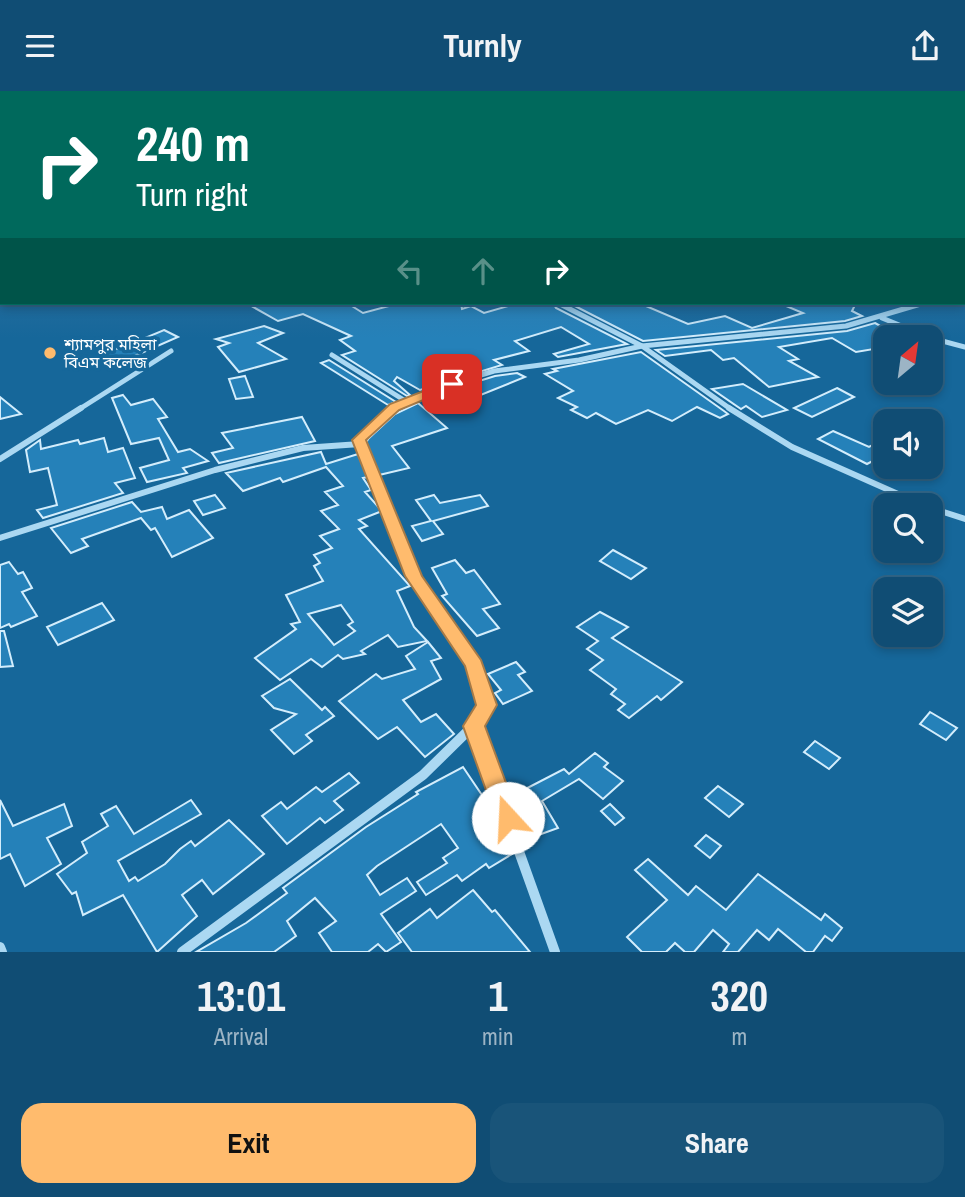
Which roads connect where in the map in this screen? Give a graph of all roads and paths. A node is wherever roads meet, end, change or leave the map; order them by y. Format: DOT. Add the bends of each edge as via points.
graph roads {
  1 [pos="562,305"];
  2 [pos="918,305"];
  3 [pos="882,318"];
  4 [pos="899,325"];
  5 [pos="943,341"];
  6 [pos="642,346"];
  7 [pos="965,347"];
  8 [pos="171,351"];
  9 [pos="332,355"];
  10 [pos="407,402"];
  11 [pos="360,444"];
  12 [pos="0,459"];
  13 [pos="894,493"];
  14 [pos="943,512"];
  15 [pos="965,519"];
  16 [pos="0,538"];
  17 [pos="474,726"];
  18 [pos="182,952"];
  19 [pos="555,952"];
  1 -- 6 [label="street"];
  2 -- 3 [label="street"];
  3 -- 4 [label="street"];
  3 -- 6 [label="street"];
  5 -- 7 [label="street"];
  6 -- 10 [label="street" via="494,371"];
  6 -- 13 [label="street" via="792,447"];
  8 -- 12 [label="street"];
  9 -- 10 [label="street"];
  10 -- 11 [label="street" via="368,428"];
  11 -- 16 [label="street" via="303,448 215,470"];
  11 -- 17 [label="street" via="414,576 474,665 487,705"];
  14 -- 15 [label="street"];
  17 -- 18 [label="street" via="423,775"];
  17 -- 19 [label="street"];
}
